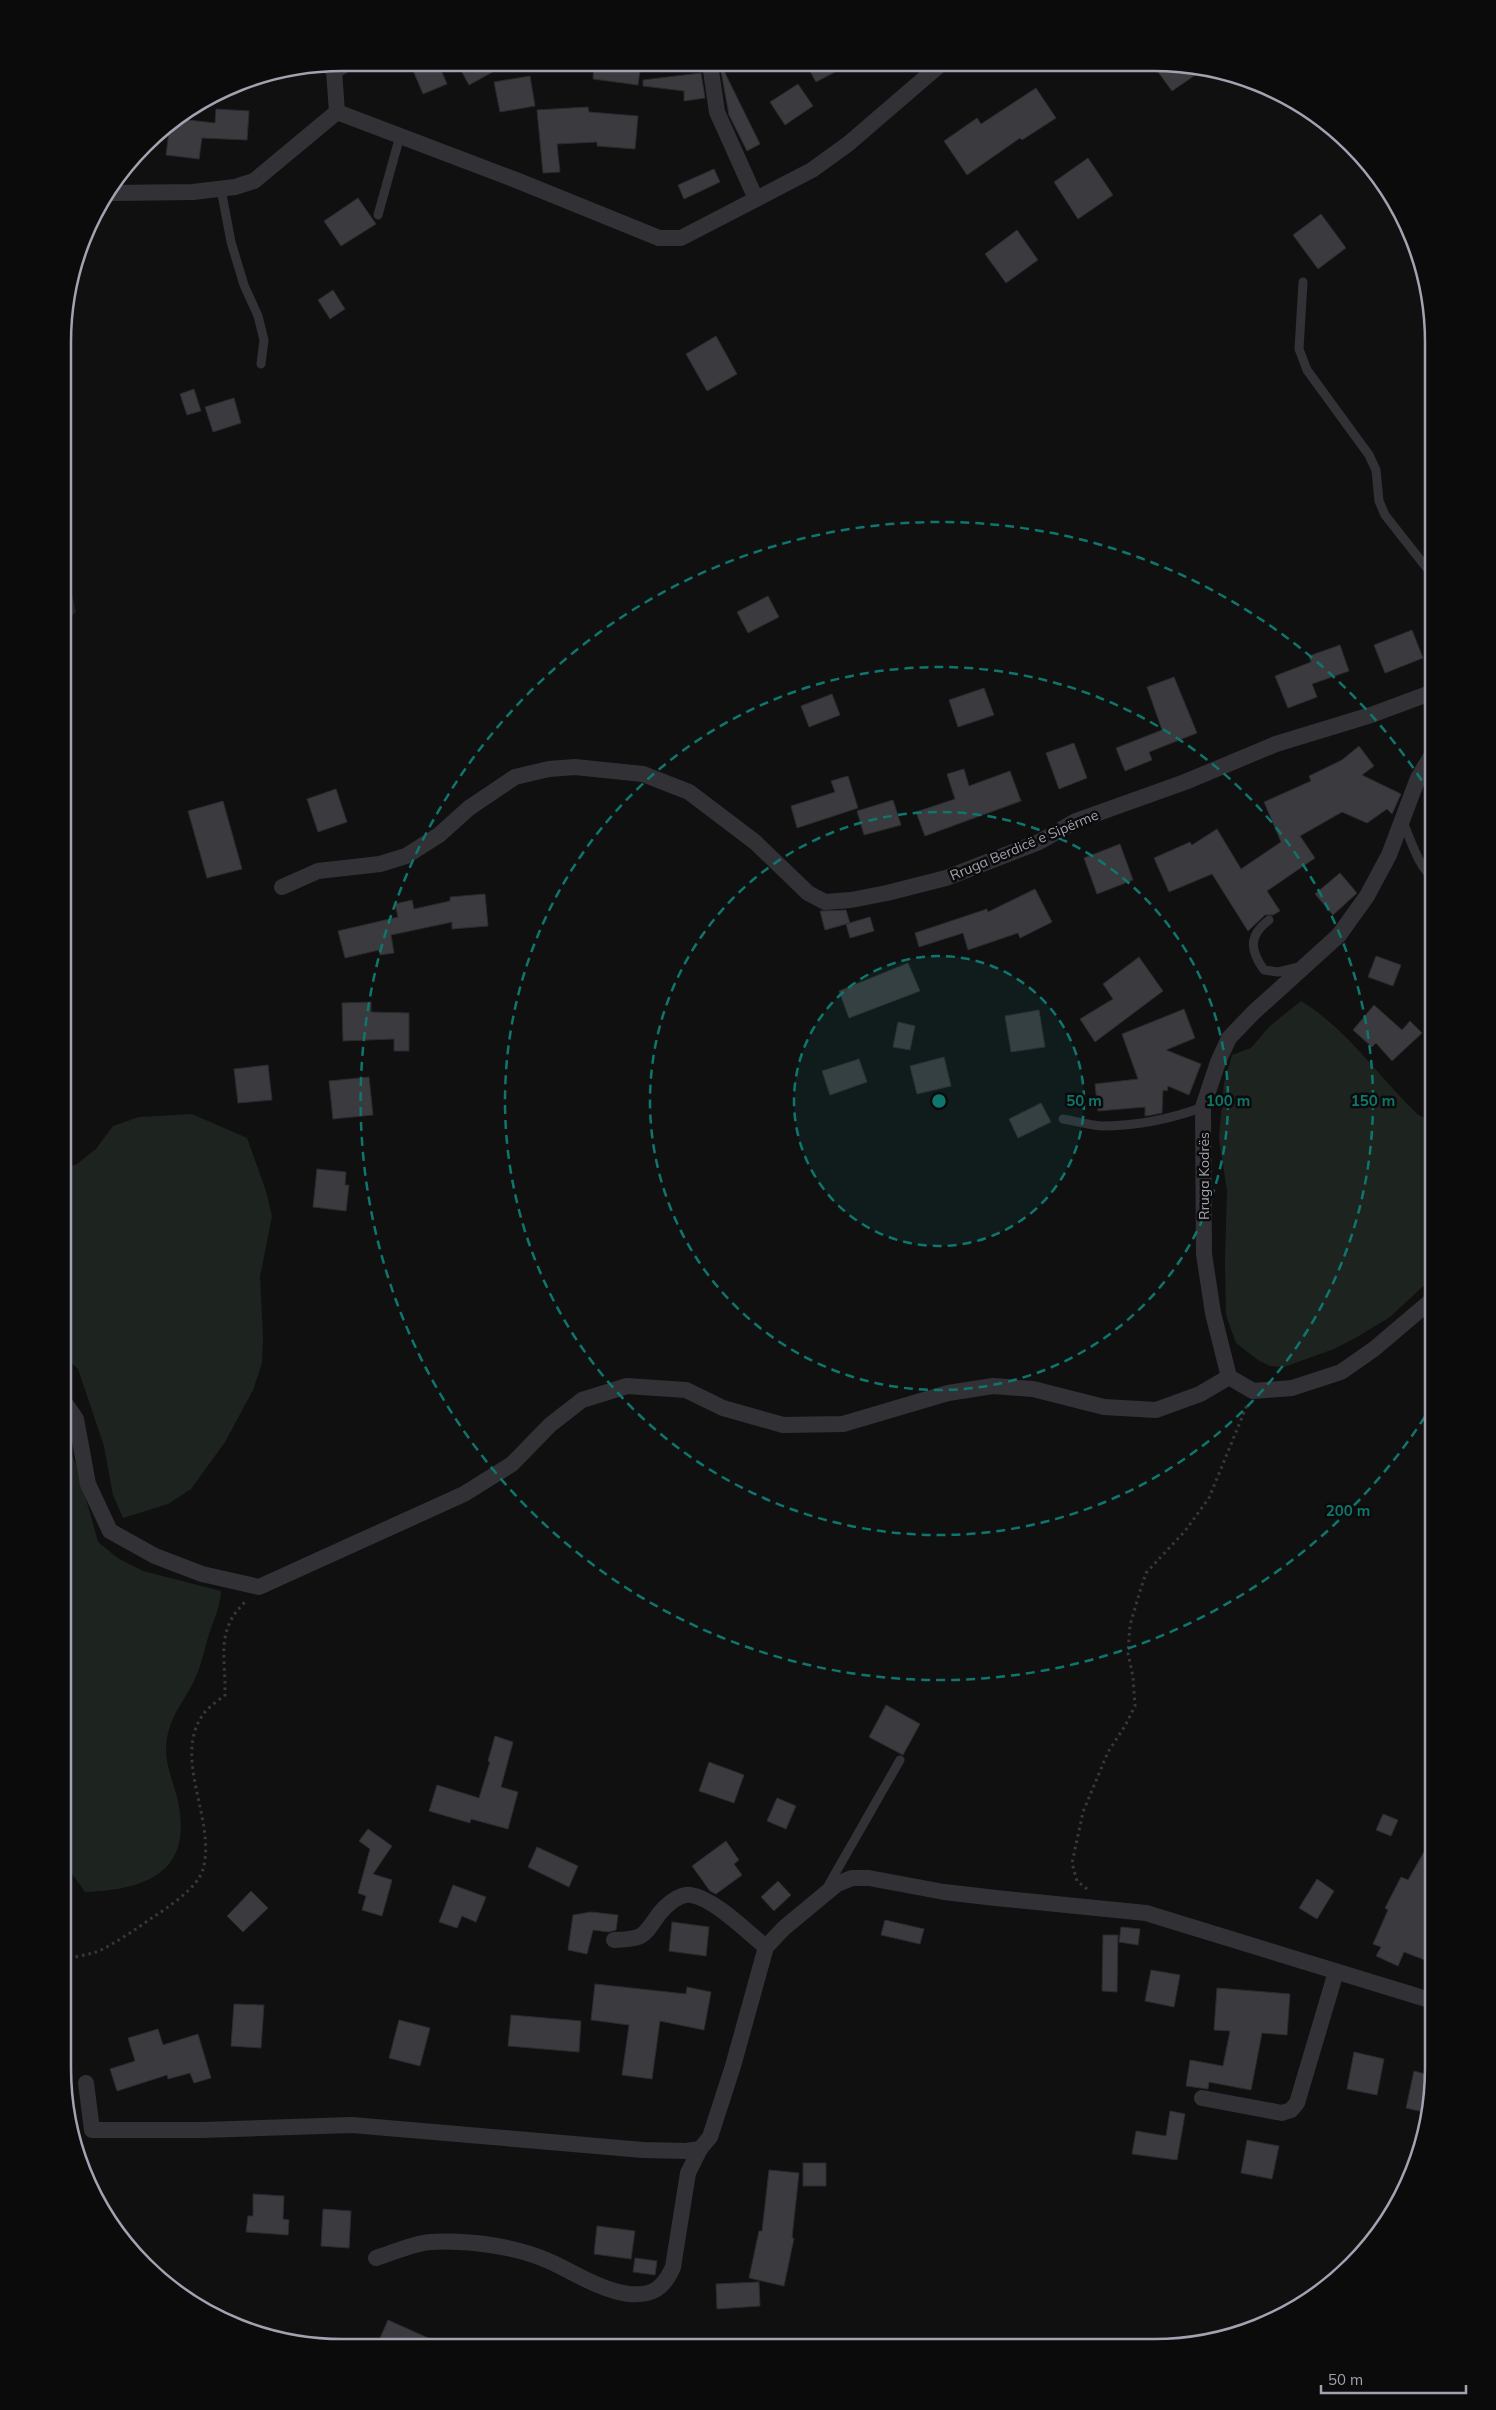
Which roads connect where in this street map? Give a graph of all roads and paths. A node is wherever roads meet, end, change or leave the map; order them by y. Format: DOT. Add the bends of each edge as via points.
graph roads {
  1 [pos="711,71"];
  2 [pos="933,71"];
  3 [pos="331,72"];
  4 [pos="337,112"];
  5 [pos="400,136"];
  6 [pos="221,189"];
  7 [pos="117,192"];
  8 [pos="756,199"];
  9 [pos="378,215"];
  10 [pos="1303,282"];
  11 [pos="261,364"];
  12 [pos="1425,566"];
  13 [pos="1425,695"];
  14 [pos="1425,766"];
  15 [pos="1402,819"];
  16 [pos="1425,868"];
  17 [pos="282,887"];
  18 [pos="1269,920"];
  19 [pos="1306,965"];
  20 [pos="1203,1107"];
  21 [pos="1063,1119"];
  22 [pos="1425,1306"];
  23 [pos="1229,1377"];
  24 [pos="1253,1391"];
  25 [pos="71,1412"];
  26 [pos="259,1587"];
  27 [pos="900,1760"];
  28 [pos="1088,1890"];
  29 [pos="823,1896"];
  30 [pos="614,1940"];
  31 [pos="766,1947"];
  32 [pos="71,1958"];
  33 [pos="1336,1972"];
  34 [pos="1425,1996"];
  35 [pos="86,2083"];
  36 [pos="1202,2098"];
  37 [pos="700,2149"];
  38 [pos="376,2258"];
  1 -- 8 [label="street" via="717,112"];
  2 -- 8 [label="street" via="848,144 812,170"];
  3 -- 4 [label="street"];
  4 -- 5 [label="street"];
  4 -- 6 [label="street" via="254,181"];
  5 -- 8 [label="street" via="659,238 682,238"];
  5 -- 9 [label="lane"];
  6 -- 7 [label="street"];
  6 -- 11 [label="lane" via="231,242 264,340"];
  10 -- 12 [label="lane" via="1299,350 1307,370 1369,456 1376,470 1379,501 1385,515"];
  13 -- 17 [label="street, Rruga Berdicë e Sipërme" via="1371,716 1276,744 1185,782 1076,821 1039,842 946,878 851,900 825,902 808,893 755,842 690,792 643,774 575,767 549,769 515,778 406,856 380,864 318,872"];
  14 -- 15 [label="street, Rruga Kodrës"];
  15 -- 16 [label="lane"];
  15 -- 19 [label="street, Rruga Kodrës" via="1389,855 1366,896 1339,935"];
  18 -- 19 [label="lane" via="1257,929 1253,942 1256,958 1264,970 1278,972"];
  19 -- 20 [label="street, Rruga Kodrës" via="1229,1038"];
  20 -- 21 [label="lane" via="1177,1117 1141,1123 1100,1126"];
  20 -- 23 [label="street, Rruga Kodrës" via="1204,1254 1213,1313"];
  22 -- 24 [label="street" via="1374,1350 1341,1372 1292,1388"];
  23 -- 24 [label="street"];
  23 -- 26 [label="street" via="1200,1394 1156,1410 1104,1407 1033,1389 993,1386 948,1393 844,1424 783,1425 723,1408 686,1390 627,1386 582,1400 550,1425 512,1464 464,1494"];
  24 -- 28 [label="path" via="1209,1498 1185,1531 1146,1574 1141,1588 1130,1624 1128,1654 1135,1706 1108,1752 1083,1812 1072,1863 1076,1881"];
  25 -- 26 [label="street" via="76,1419 88,1484 110,1531 155,1556 202,1574"];
  26 -- 32 [label="path" via="233,1614 223,1640 225,1695 205,1713 193,1739 195,1791 206,1843 203,1870 187,1892 144,1923 97,1951"];
  27 -- 29 [label="lane"];
  29 -- 31 [label="street"];
  29 -- 33 [label="street" via="837,1884 852,1878 869,1878 944,1892 1137,1912 1176,1921"];
  30 -- 31 [label="street" via="646,1935 661,1911 678,1897 690,1895 709,1902"];
  31 -- 37 [label="street" via="728,2084 710,2137"];
  33 -- 34 [label="street"];
  33 -- 36 [label="street" via="1297,2103 1291,2110 1282,2113"];
  35 -- 37 [label="street" via="92,2130 352,2125 643,2150"];
  37 -- 38 [label="street" via="688,2173 673,2267 667,2281 657,2290 644,2294 611,2290 536,2256 466,2243 429,2242"];
}
